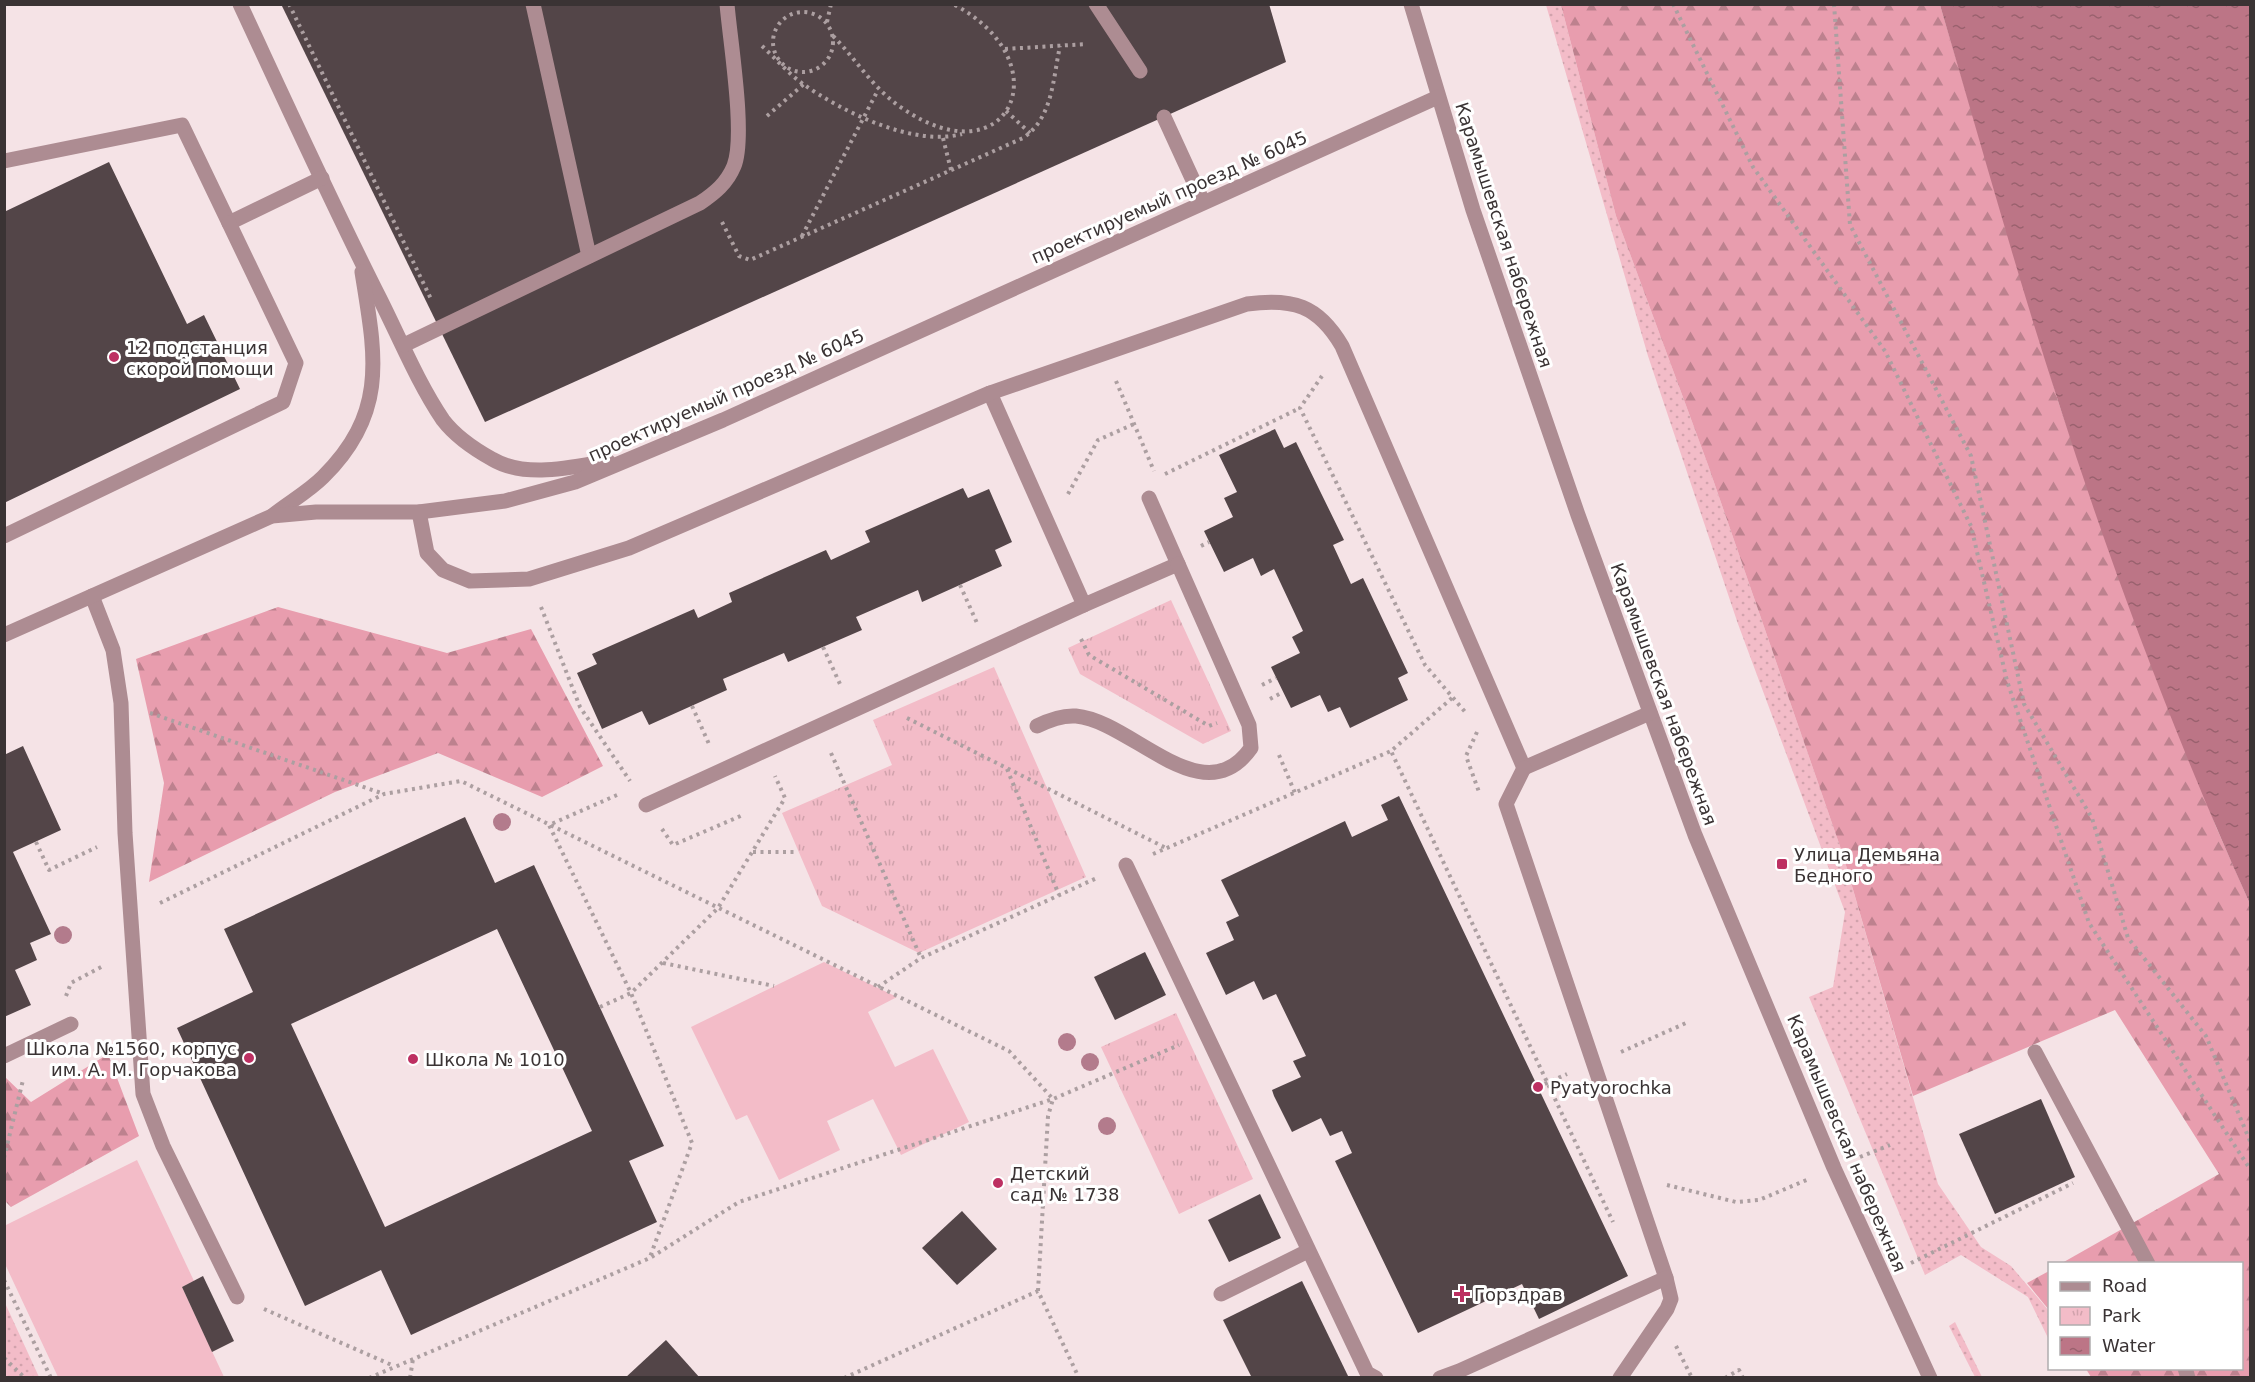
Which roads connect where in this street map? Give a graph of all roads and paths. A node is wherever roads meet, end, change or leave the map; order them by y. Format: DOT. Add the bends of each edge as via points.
graph roads {
  1 [pos="240,4"];
  2 [pos="289,4"];
  3 [pos="533,4"];
  4 [pos="831,4"];
  5 [pos="953,4"];
  6 [pos="1096,4"];
  7 [pos="1411,4"];
  8 [pos="1673,4"];
  9 [pos="1834,4"];
  10 [pos="728,9"];
  11 [pos="827,22"];
  12 [pos="833,36"];
  13 [pos="1121,42"];
  14 [pos="1060,46"];
  15 [pos="1005,49"];
  16 [pos="783,65"];
  17 [pos="1140,71"];
  18 [pos="804,84"];
  19 [pos="879,90"];
  20 [pos="1438,97"];
  21 [pos="1006,111"];
  22 [pos="864,117"];
  23 [pos="1164,117"];
  24 [pos="968,133"];
  25 [pos="1030,133"];
  26 [pos="943,138"];
  27 [pos="739,140"];
  28 [pos="4,162"];
  29 [pos="951,170"];
  30 [pos="322,178"];
  31 [pos="710,196"];
  32 [pos="1203,202"];
  33 [pos="229,223"];
  34 [pos="801,237"];
  35 [pos="589,256"];
  36 [pos="360,259"];
  37 [pos="444,326"];
  38 [pos="404,345"];
  39 [pos="1342,346"];
  40 [pos="990,393"];
  41 [pos="1300,408"];
  42 [pos="1134,424"];
  43 [pos="629,458"];
  44 [pos="1157,478"];
  45 [pos="1149,498"];
  46 [pos="419,512"];
  47 [pos="272,516"];
  48 [pos="1049,527"];
  49 [pos="4,536"];
  50 [pos="1178,564"];
  51 [pos="530,579"];
  52 [pos="960,585"];
  53 [pos="92,596"];
  54 [pos="1084,605"];
  55 [pos="1068,613"];
  56 [pos="4,635"];
  57 [pos="823,647"];
  58 [pos="988,649"];
  59 [pos="1283,692"];
  60 [pos="1452,698"];
  61 [pos="874,701"];
  62 [pos="121,703"];
  63 [pos="692,706"];
  64 [pos="1461,707"];
  65 [pos="852,711"];
  66 [pos="1243,711"];
  67 [pos="1650,713"];
  68 [pos="819,726"];
  69 [pos="1037,726"];
  70 [pos="763,751"];
  71 [pos="1391,751"];
  72 [pos="1006,767"];
  73 [pos="1524,768"];
  74 [pos="721,771"];
  75 [pos="634,787"];
  76 [pos="384,794"];
  77 [pos="646,805"];
  78 [pos="743,815"];
  79 [pos="549,825"];
  80 [pos="125,833"];
  81 [pos="36,842"];
  82 [pos="673,845"];
  83 [pos="1166,848"];
  84 [pos="752,852"];
  85 [pos="798,852"];
  86 [pos="1126,865"];
  87 [pos="1059,895"];
  88 [pos="718,908"];
  89 [pos="131,917"];
  90 [pos="133,952"];
  91 [pos="921,958"];
  92 [pos="662,962"];
  93 [pos="774,986"];
  94 [pos="878,988"];
  95 [pos="631,993"];
  96 [pos="600,1007"];
  97 [pos="1686,1023"];
  98 [pos="71,1024"];
  99 [pos="52,1033"];
  100 [pos="1206,1033"];
  101 [pos="31,1043"];
  102 [pos="2035,1052"];
  103 [pos="4,1056"];
  104 [pos="1594,1064"];
  105 [pos="1569,1074"];
  106 [pos="1548,1082"];
  107 [pos="1538,1087"];
  108 [pos="1053,1099"];
  109 [pos="2250,1141"];
  110 [pos="4,1158"];
  111 [pos="2250,1169"];
  112 [pos="1632,1177"];
  113 [pos="2078,1180"];
  114 [pos="1736,1202"];
  115 [pos="1615,1225"];
  116 [pos="1308,1251"];
  117 [pos="650,1258"];
  118 [pos="2147,1262"];
  119 [pos="1883,1276"];
  120 [pos="1666,1278"];
  121 [pos="4,1280"];
  122 [pos="1038,1291"];
  123 [pos="1221,1294"];
  124 [pos="237,1297"];
  125 [pos="1680,1353"];
  126 [pos="4,1359"];
  127 [pos="413,1359"];
  128 [pos="395,1366"];
  129 [pos="26,1377"];
  130 [pos="51,1377"];
  131 [pos="369,1377"];
  132 [pos="410,1377"];
  133 [pos="844,1377"];
  134 [pos="1079,1377"];
  135 [pos="1377,1377"];
  136 [pos="1440,1377"];
  137 [pos="1620,1377"];
  138 [pos="1692,1377"];
  139 [pos="1725,1377"];
  140 [pos="1743,1377"];
  141 [pos="1930,1377"];
  1 -- 30 [label="street"];
  2 -- 37 [label="path"];
  3 -- 35 [label="street"];
  4 -- 11 [label="path"];
  5 -- 15 [label="path" via="985,27"];
  6 -- 13 [label="street"];
  7 -- 20 [label="street, Карамышевская набережная"];
  8 -- 111 [label="path" via="1753,167 1890,361 1971,526 2007,681 2089,923"];
  9 -- 109 [label="path" via="1850,225 1971,456 2024,704 2092,818 2128,939 2206,1036"];
  10 -- 16 [label="path"];
  10 -- 27 [label="street"];
  11 -- 12 [label="path"];
  11 -- 16 [label="path" via="816,14 801,11 787,15 777,25 772,39 774,53"];
  12 -- 16 [label="path" via="832,51 824,64 812,72 796,72"];
  12 -- 19 [label="path"];
  13 -- 14 [label="path"];
  13 -- 17 [label="street"];
  14 -- 15 [label="path"];
  14 -- 25 [label="path" via="1045,115"];
  15 -- 21 [label="path" via="1014,74 1014,91"];
  16 -- 18 [label="path"];
  18 -- 22 [label="path"];
  18 -- 27 [label="path"];
  19 -- 22 [label="path"];
  19 -- 24 [label="path" via="936,127"];
  20 -- 32 [label="street, проектируемый проезд № 6045"];
  20 -- 67 [label="street, Карамышевская набережная" via="1566,481"];
  21 -- 24 [label="path" via="984,129"];
  21 -- 25 [label="path"];
  22 -- 26 [label="path" via="909,134"];
  22 -- 34 [label="path"];
  23 -- 32 [label="street"];
  24 -- 26 [label="path"];
  25 -- 29 [label="path"];
  26 -- 29 [label="path"];
  27 -- 31 [label="street" via="735,164"];
  28 -- 33 [label="street" via="182,125"];
  29 -- 34 [label="path"];
  30 -- 33 [label="street"];
  30 -- 36 [label="street"];
  31 -- 34 [label="path" via="742,259 750,260"];
  31 -- 35 [label="street"];
  32 -- 43 [label="street, проектируемый проезд № 6045" via="734,416"];
  33 -- 49 [label="street" via="296,363 283,402"];
  35 -- 37 [label="street"];
  36 -- 38 [label="street"];
  36 -- 47 [label="street" via="374,350 374,382 369,402 344,453 322,478"];
  37 -- 38 [label="street"];
  38 -- 43 [label="street" via="443,420 456,435 495,461 521,468 556,469"];
  39 -- 40 [label="street" via="1321,316 1306,308 1290,303 1247,304"];
  39 -- 41 [label="path"];
  39 -- 73 [label="street"];
  40 -- 48 [label="street"];
  40 -- 51 [label="street" via="629,548"];
  41 -- 44 [label="path"];
  41 -- 60 [label="path" via="1425,665"];
  42 -- 48 [label="path" via="1098,440"];
  43 -- 46 [label="street, проектируемый проезд № 6045" via="575,483 506,501"];
  45 -- 50 [label="street"];
  46 -- 47 [label="street, проектируемый проезд № 6045"];
  46 -- 51 [label="street" via="427,553 443,570 470,581"];
  47 -- 53 [label="street, проектируемый проезд № 6045"];
  48 -- 54 [label="street"];
  50 -- 54 [label="street"];
  50 -- 66 [label="street"];
  51 -- 75 [label="path" via="580,707"];
  52 -- 58 [label="path"];
  53 -- 56 [label="street, проектируемый проезд № 6045"];
  53 -- 62 [label="street" via="113,650"];
  54 -- 55 [label="street"];
  55 -- 58 [label="street"];
  55 -- 66 [label="path" via="1089,656 1209,726"];
  57 -- 65 [label="path"];
  58 -- 61 [label="street"];
  59 -- 66 [label="path"];
  60 -- 64 [label="path"];
  60 -- 71 [label="path"];
  61 -- 65 [label="street"];
  61 -- 72 [label="path"];
  62 -- 76 [label="path"];
  62 -- 80 [label="street"];
  63 -- 74 [label="path"];
  65 -- 68 [label="street"];
  66 -- 69 [label="street" via="1251,748 1242,761 1222,771 1203,773 1077,716 1055,718"];
  67 -- 73 [label="street"];
  67 -- 119 [label="street, Карамышевская набережная" via="1699,844"];
  68 -- 70 [label="street"];
  68 -- 91 [label="path"];
  70 -- 74 [label="street"];
  70 -- 84 [label="path" via="785,798"];
  71 -- 83 [label="path"];
  71 -- 106 [label="path"];
  72 -- 83 [label="path"];
  72 -- 87 [label="path"];
  73 -- 104 [label="street" via="1506,804"];
  74 -- 77 [label="street"];
  75 -- 77 [label="path"];
  75 -- 79 [label="path"];
  76 -- 79 [label="path" via="461,781"];
  76 -- 89 [label="path"];
  78 -- 82 [label="path"];
  79 -- 88 [label="path"];
  79 -- 95 [label="path"];
  80 -- 81 [label="path" via="50,870"];
  80 -- 89 [label="street"];
  83 -- 86 [label="path"];
  84 -- 85 [label="path"];
  84 -- 88 [label="path"];
  86 -- 87 [label="path"];
  86 -- 100 [label="street"];
  87 -- 91 [label="path"];
  88 -- 92 [label="path"];
  88 -- 94 [label="path"];
  89 -- 90 [label="street"];
  90 -- 99 [label="path" via="71,982"];
  90 -- 124 [label="street" via="143,1094"];
  91 -- 94 [label="path"];
  92 -- 93 [label="path"];
  92 -- 95 [label="path"];
  94 -- 108 [label="path" via="1009,1051"];
  95 -- 96 [label="path"];
  95 -- 117 [label="path" via="692,1143"];
  97 -- 104 [label="path"];
  98 -- 99 [label="street"];
  99 -- 101 [label="street"];
  100 -- 108 [label="path"];
  100 -- 116 [label="street"];
  101 -- 103 [label="street"];
  101 -- 110 [label="path"];
  102 -- 118 [label="street"];
  104 -- 112 [label="street"];
  105 -- 106 [label="path"];
  106 -- 107 [label="path"];
  106 -- 115 [label="path"];
  108 -- 117 [label="path" via="739,1202"];
  108 -- 122 [label="path" via="1048,1116"];
  112 -- 114 [label="path"];
  112 -- 120 [label="street"];
  113 -- 119 [label="path"];
  116 -- 123 [label="street"];
  116 -- 135 [label="street" via="1367,1372"];
  117 -- 127 [label="path"];
  119 -- 141 [label="street, Карамышевская набережная"];
  120 -- 136 [label="street"];
  120 -- 137 [label="street" via="1671,1299 1667,1309"];
  121 -- 130 [label="path"];
  122 -- 133 [label="path"];
  122 -- 134 [label="path"];
  124 -- 128 [label="path"];
  125 -- 138 [label="path"];
  126 -- 129 [label="path"];
  127 -- 128 [label="path"];
  127 -- 132 [label="path"];
  128 -- 131 [label="path"];
  139 -- 140 [label="path" via="1739,1370"];
}
